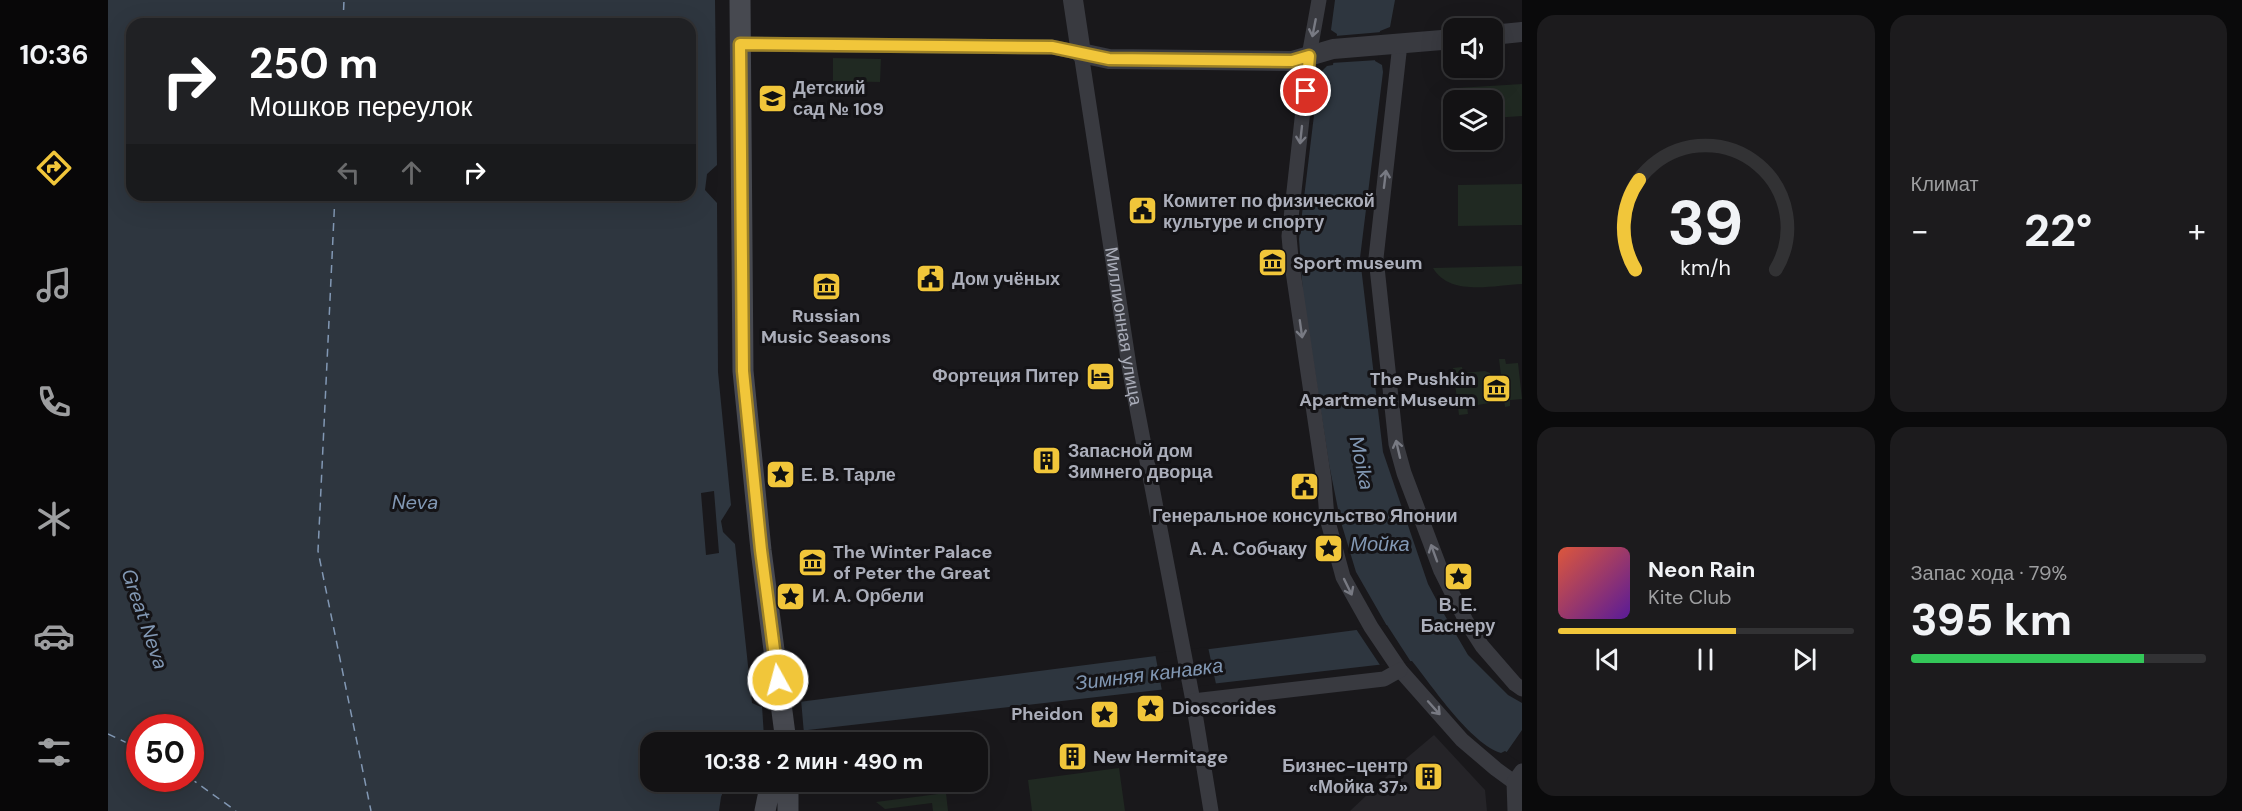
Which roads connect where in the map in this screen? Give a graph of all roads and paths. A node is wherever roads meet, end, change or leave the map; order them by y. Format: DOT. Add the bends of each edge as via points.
graph roads {
  1 [pos="740,0"];
  2 [pos="1073,0"];
  3 [pos="1319,0"];
  4 [pos="1522,32"];
  5 [pos="1503,34"];
  6 [pos="1443,40"];
  7 [pos="740,44"];
  8 [pos="1400,44"];
  9 [pos="1081,53"];
  10 [pos="1309,56"];
  11 [pos="1398,667"];
  12 [pos="1522,689"];
  13 [pos="1191,694"];
  14 [pos="783,732"];
  15 [pos="1519,780"];
  16 [pos="769,792"];
  17 [pos="788,792"];
  18 [pos="765,811"];
  19 [pos="788,811"];
  20 [pos="1211,811"];
  21 [pos="1515,811"];
  1 -- 7 [label="main road"];
  2 -- 9 [label="street, Миллионная улица"];
  3 -- 10 [label="street, one-way"];
  4 -- 5 [label="street"];
  6 -- 8 [label="street"];
  7 -- 9 [label="street" via="1052,47"];
  7 -- 14 [label="main road" via="743,371"];
  8 -- 10 [label="street" via="1333,49"];
  12 -- 8 [label="street, one-way" via="1482,646 1466,621 1441,571 1396,444 1376,258"];
  9 -- 10 [label="street" via="1109,59 1292,61"];
  9 -- 13 [label="street, Миллионная улица" via="1130,372"];
  10 -- 11 [label="street, one-way" via="1289,236 1327,518 1343,577"];
  11 -- 13 [label="street" via="1384,679"];
  11 -- 15 [label="street, one-way" via="1462,740"];
  13 -- 20 [label="street"];
  15 -- 21 [label="street"];
  16 -- 18 [label="main road"];
  17 -- 19 [label="main road"];
}
